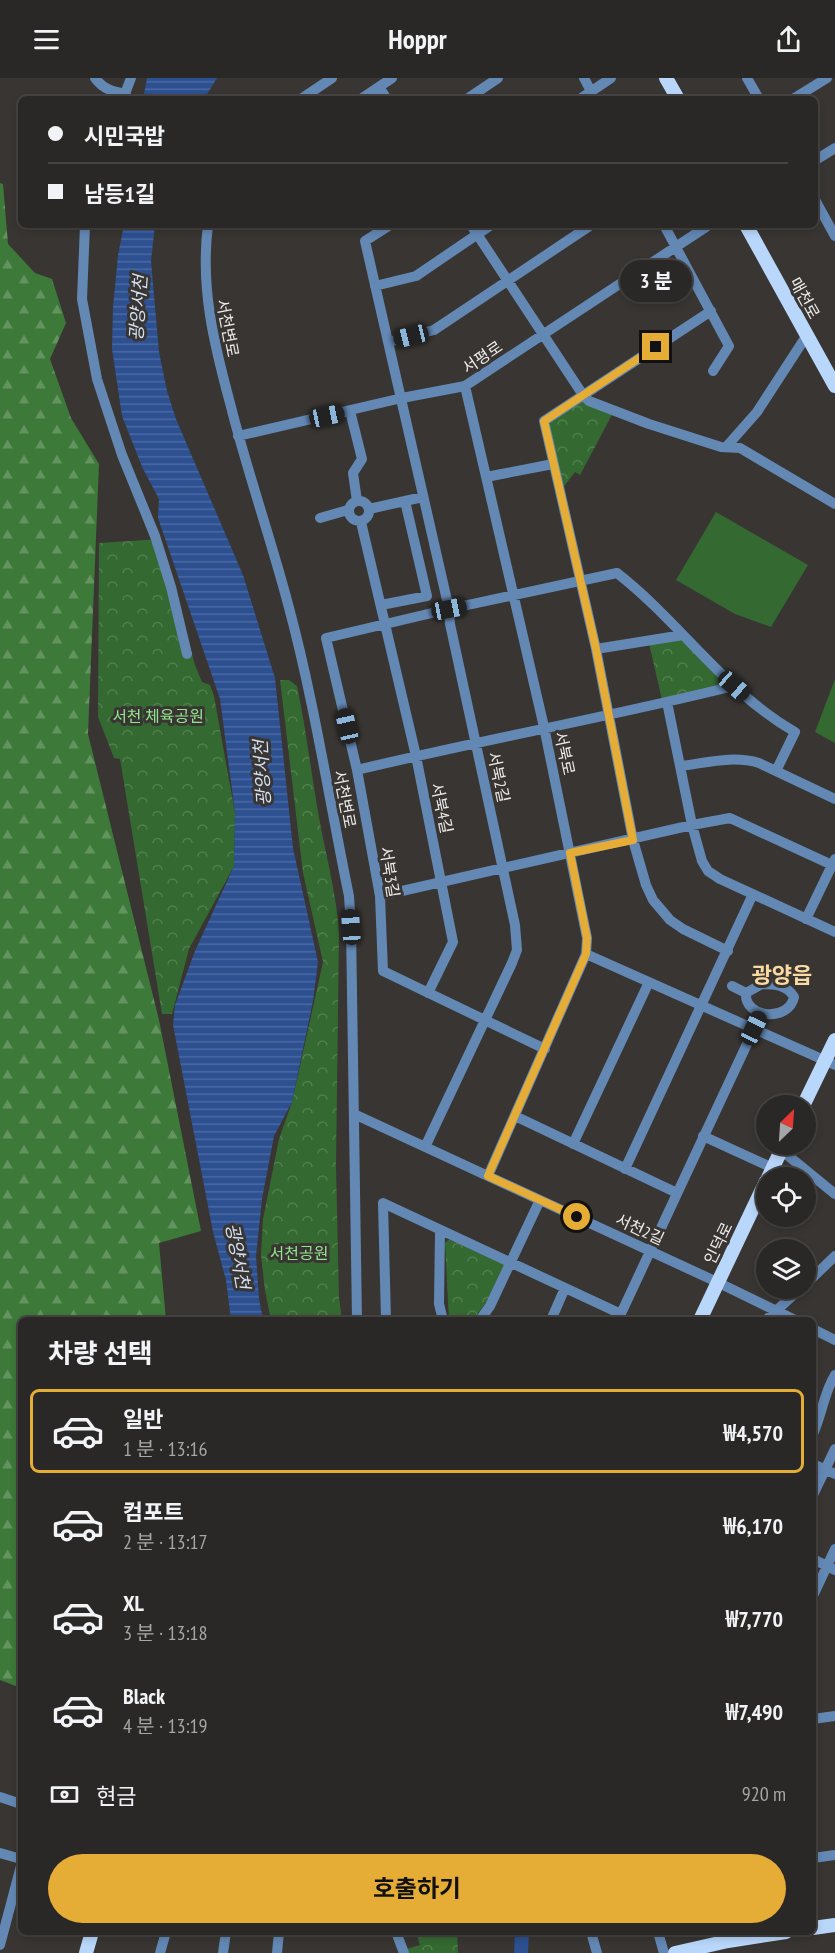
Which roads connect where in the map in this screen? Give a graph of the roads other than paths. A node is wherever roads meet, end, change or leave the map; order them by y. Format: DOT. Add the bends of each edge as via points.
graph roads {
  1 [pos="95,78"];
  2 [pos="131,78"];
  3 [pos="332,78"];
  4 [pos="392,78"];
  5 [pos="498,78"];
  6 [pos="584,78"];
  7 [pos="611,78"];
  8 [pos="666,78"];
  9 [pos="747,78"];
  10 [pos="827,78"];
  11 [pos="379,87"];
  12 [pos="593,95"];
  13 [pos="122,96"];
  14 [pos="124,96"];
  15 [pos="305,96"];
  16 [pos="366,96"];
  17 [pos="385,96"];
  18 [pos="471,96"];
  19 [pos="676,96"];
  20 [pos="757,96"];
  21 [pos="799,96"];
  22 [pos="835,148"];
  23 [pos="818,158"];
  24 [pos="818,205"];
  25 [pos="85,228"];
  26 [pos="208,228"];
  27 [pos="384,228"];
  28 [pos="587,228"];
  29 [pos="666,228"];
  30 [pos="704,228"];
  31 [pos="748,228"];
  32 [pos="474,230"];
  33 [pos="835,236"];
  34 [pos="675,246"];
  35 [pos="509,281"];
  36 [pos="375,286"];
  37 [pos="711,312"];
  38 [pos="544,334"];
  39 [pos="807,335"];
  40 [pos="389,342"];
  41 [pos="713,371"];
  42 [pos="833,377"];
  43 [pos="465,386"];
  44 [pos="583,395"];
  45 [pos="402,398"];
  46 [pos="350,411"];
  47 [pos="238,436"];
  48 [pos="727,446"];
  49 [pos="553,464"];
  50 [pos="486,477"];
  51 [pos="423,497"];
  52 [pos="357,501"];
  53 [pos="405,501"];
  54 [pos="835,504"];
  55 [pos="369,509"];
  56 [pos="348,510"];
  57 [pos="320,518"];
  58 [pos="361,522"];
  59 [pos="579,582"];
  60 [pos="514,596"];
  61 [pos="381,605"];
  62 [pos="449,609"];
  63 [pos="386,625"];
  64 [pos="683,635"];
  65 [pos="596,649"];
  66 [pos="187,654"];
  67 [pos="734,686"];
  68 [pos="667,702"];
  69 [pos="609,715"];
  70 [pos="544,727"];
  71 [pos="476,743"];
  72 [pos="416,756"];
  73 [pos="680,766"];
  74 [pos="357,770"];
  75 [pos="777,771"];
  76 [pos="835,799"];
  77 [pos="692,825"];
  78 [pos="633,840"];
  79 [pos="570,853"];
  80 [pos="833,862"];
  81 [pos="503,868"];
  82 [pos="442,883"];
  83 [pos="753,894"];
  84 [pos="380,896"];
  85 [pos="806,919"];
  86 [pos="835,932"];
  87 [pos="728,951"];
  88 [pos="586,954"];
  89 [pos="649,982"];
  90 [pos="732,986"];
  91 [pos="428,993"];
  92 [pos="746,993"];
  93 [pos="702,1005"];
  94 [pos="761,1014"];
  95 [pos="485,1020"];
  96 [pos="754,1028"];
  97 [pos="835,1040"];
  98 [pos="544,1049"];
  99 [pos="830,1063"];
  100 [pos="810,1095"];
  101 [pos="354,1114"];
  102 [pos="515,1116"];
  103 [pos="703,1136"];
  104 [pos="573,1144"];
  105 [pos="425,1147"];
  106 [pos="792,1155"];
  107 [pos="756,1168"];
  108 [pos="626,1169"];
  109 [pos="488,1176"];
  110 [pos="677,1193"];
  111 [pos="835,1194"];
  112 [pos="540,1200"];
  113 [pos="756,1202"];
  114 [pos="440,1230"];
  115 [pos="650,1251"];
  116 [pos="835,1256"];
  117 [pos="511,1262"];
  118 [pos="816,1274"];
  119 [pos="717,1282"];
  120 [pos="565,1288"];
  121 [pos="790,1299"];
  122 [pos="777,1311"];
  123 [pos="357,1317"];
  124 [pos="386,1317"];
  125 [pos="442,1317"];
  126 [pos="482,1317"];
  127 [pos="552,1317"];
  128 [pos="620,1317"];
  129 [pos="701,1317"];
  130 [pos="770,1317"];
  131 [pos="789,1317"];
  132 [pos="816,1330"];
  133 [pos="835,1340"];
  134 [pos="835,1375"];
  135 [pos="816,1428"];
  136 [pos="835,1449"];
  137 [pos="816,1465"];
  138 [pos="830,1472"];
  139 [pos="816,1492"];
  140 [pos="835,1549"];
  141 [pos="816,1560"];
  142 [pos="831,1568"];
  143 [pos="816,1591"];
  144 [pos="835,1716"];
  145 [pos="816,1719"];
  146 [pos="0,1797"];
  147 [pos="18,1803"];
  148 [pos="0,1853"];
  149 [pos="835,1855"];
  150 [pos="18,1858"];
  151 [pos="816,1858"];
  152 [pos="18,1877"];
  153 [pos="835,1924"];
  154 [pos="816,1927"];
  155 [pos="91,1935"];
  156 [pos="165,1935"];
  157 [pos="226,1935"];
  158 [pos="279,1935"];
  159 [pos="397,1935"];
  160 [pos="592,1935"];
  161 [pos="659,1935"];
  162 [pos="767,1935"];
  163 [pos="0,1945"];
  164 [pos="86,1953"];
  165 [pos="160,1953"];
  166 [pos="223,1953"];
  167 [pos="277,1953"];
  168 [pos="404,1953"];
  169 [pos="597,1953"];
  170 [pos="664,1953"];
  171 [pos="675,1953"];
  1 -- 13 [label="street"];
  2 -- 14 [label="street"];
  3 -- 15 [label="street"];
  4 -- 11 [label="street"];
  5 -- 18 [label="street"];
  6 -- 12 [label="street"];
  7 -- 12 [label="street"];
  8 -- 19 [label="main road"];
  9 -- 20 [label="street"];
  10 -- 21 [label="street"];
  11 -- 16 [label="street"];
  11 -- 17 [label="street"];
  22 -- 23 [label="street"];
  24 -- 33 [label="street"];
  25 -- 66 [label="street" via="82,299 97,379 165,567"];
  26 -- 47 [label="street, 서천변로" via="206,296"];
  27 -- 36 [label="street, 서북2길" via="365,241"];
  28 -- 35 [label="street"];
  29 -- 34 [label="street"];
  30 -- 34 [label="street, 서평로"];
  31 -- 39 [label="main road, 매천로"];
  32 -- 35 [label="street"];
  32 -- 36 [label="street" via="416,276"];
  34 -- 37 [label="street"];
  34 -- 38 [label="street, 서평로"];
  35 -- 38 [label="street"];
  35 -- 40 [label="street" via="434,330"];
  36 -- 40 [label="street, 서북2길"];
  37 -- 41 [label="street" via="729,346"];
  37 -- 44 [label="street"];
  38 -- 43 [label="street, 서평로"];
  38 -- 44 [label="street"];
  39 -- 42 [label="main road, 매천로"];
  39 -- 48 [label="street" via="757,412"];
  40 -- 45 [label="street, 서북2길"];
  43 -- 45 [label="street, 서평로"];
  43 -- 50 [label="street, 서북로"];
  44 -- 48 [label="street" via="589,401 649,424"];
  44 -- 49 [label="street" via="544,421"];
  45 -- 46 [label="street, 서평로"];
  45 -- 51 [label="street, 서북2길"];
  46 -- 47 [label="street, 서평로"];
  46 -- 52 [label="street" via="362,459 352,473"];
  47 -- 101 [label="street, 서천변로" via="288,604 349,896"];
  48 -- 54 [label="street" via="753,454"];
  49 -- 50 [label="street"];
  49 -- 59 [label="street"];
  50 -- 60 [label="street, 서북로"];
  51 -- 53 [label="street"];
  51 -- 62 [label="street, 서북2길"];
  52 -- 55 [label="street"];
  52 -- 56 [label="street"];
  53 -- 55 [label="street"];
  53 -- 61 [label="street" via="427,597"];
  55 -- 58 [label="street" via="369,515"];
  56 -- 57 [label="street"];
  56 -- 58 [label="street" via="352,519"];
  58 -- 61 [label="street, 서북4길"];
  59 -- 60 [label="street"];
  59 -- 64 [label="street" via="617,573"];
  59 -- 65 [label="street"];
  60 -- 62 [label="street"];
  60 -- 70 [label="street, 서북로"];
  61 -- 63 [label="street, 서북4길"];
  62 -- 63 [label="street"];
  62 -- 71 [label="street, 서북2길"];
  63 -- 72 [label="street, 서북4길"];
  63 -- 74 [label="street, 서북3길" via="326,638"];
  64 -- 65 [label="street"];
  64 -- 67 [label="street"];
  65 -- 69 [label="street"];
  67 -- 68 [label="street"];
  67 -- 75 [label="street" via="770,718 795,732"];
  68 -- 69 [label="street"];
  68 -- 73 [label="street"];
  69 -- 70 [label="street"];
  69 -- 78 [label="street"];
  70 -- 71 [label="street"];
  70 -- 79 [label="street, 서북로"];
  71 -- 72 [label="street"];
  71 -- 81 [label="street, 서북2길"];
  72 -- 74 [label="street"];
  72 -- 82 [label="street, 서북4길"];
  73 -- 75 [label="street" via="736,759"];
  73 -- 77 [label="street"];
  74 -- 84 [label="street, 서북3길"];
  75 -- 76 [label="street"];
  77 -- 78 [label="street"];
  77 -- 80 [label="street" via="730,818"];
  77 -- 83 [label="street" via="708,871"];
  78 -- 79 [label="street"];
  78 -- 87 [label="street" via="645,885 670,920"];
  79 -- 81 [label="street"];
  79 -- 88 [label="street, 서북로" via="587,938"];
  80 -- 85 [label="street"];
  81 -- 82 [label="street"];
  81 -- 95 [label="street, 서북2길" via="517,950"];
  82 -- 84 [label="street"];
  82 -- 91 [label="street, 서북4길" via="453,942"];
  83 -- 85 [label="street"];
  83 -- 87 [label="street"];
  84 -- 91 [label="street, 서북3길" via="383,971"];
  85 -- 86 [label="street"];
  87 -- 93 [label="street"];
  88 -- 89 [label="street"];
  88 -- 98 [label="street, 서북로"];
  89 -- 93 [label="street"];
  89 -- 104 [label="street"];
  90 -- 92 [label="street"];
  91 -- 95 [label="street, 서북3길"];
  92 -- 94 [label="street" via="748,1003"];
  92 -- 94 [label="street" via="762,984 779,985 794,997 789,1008"];
  93 -- 96 [label="street"];
  93 -- 108 [label="street"];
  94 -- 96 [label="street"];
  95 -- 98 [label="street, 서북3길"];
  95 -- 105 [label="street, 서북2길"];
  96 -- 99 [label="street"];
  96 -- 103 [label="street"];
  97 -- 99 [label="main road"];
  98 -- 102 [label="street, 서북로"];
  99 -- 100 [label="main road"];
  101 -- 105 [label="street, 서천2길"];
  101 -- 123 [label="street, 서천변로"];
  102 -- 104 [label="street"];
  102 -- 109 [label="street, 서북로"];
  103 -- 107 [label="street"];
  103 -- 110 [label="street"];
  104 -- 108 [label="street"];
  105 -- 109 [label="street, 서천2길"];
  106 -- 111 [label="street"];
  108 -- 110 [label="street"];
  109 -- 112 [label="street, 서천2길"];
  110 -- 115 [label="street"];
  112 -- 115 [label="street, 서천2길"];
  112 -- 117 [label="street"];
  113 -- 119 [label="main road, 인덕로"];
  114 -- 117 [label="street"];
  114 -- 124 [label="street" via="383,1203"];
  114 -- 125 [label="street"];
  115 -- 119 [label="street, 서천2길"];
  115 -- 128 [label="street"];
  116 -- 118 [label="street"];
  117 -- 120 [label="street"];
  117 -- 126 [label="street"];
  119 -- 122 [label="street, 서천2길"];
  119 -- 129 [label="main road, 인덕로"];
  120 -- 127 [label="street"];
  120 -- 128 [label="street"];
  121 -- 122 [label="street"];
  122 -- 130 [label="street"];
  122 -- 131 [label="street, 서천2길"];
  132 -- 133 [label="street"];
  134 -- 135 [label="street"];
  136 -- 138 [label="street"];
  137 -- 138 [label="street"];
  138 -- 139 [label="street"];
  140 -- 142 [label="street"];
  141 -- 142 [label="street"];
  142 -- 143 [label="street"];
  144 -- 145 [label="street"];
  146 -- 147 [label="street"];
  148 -- 150 [label="street"];
  149 -- 151 [label="street"];
  152 -- 163 [label="street"];
  153 -- 154 [label="main road"];
  155 -- 164 [label="main road"];
  156 -- 165 [label="street"];
  157 -- 166 [label="street"];
  158 -- 167 [label="street"];
  159 -- 168 [label="street"];
  160 -- 169 [label="street"];
  161 -- 170 [label="street"];
  162 -- 171 [label="main road"];
}
